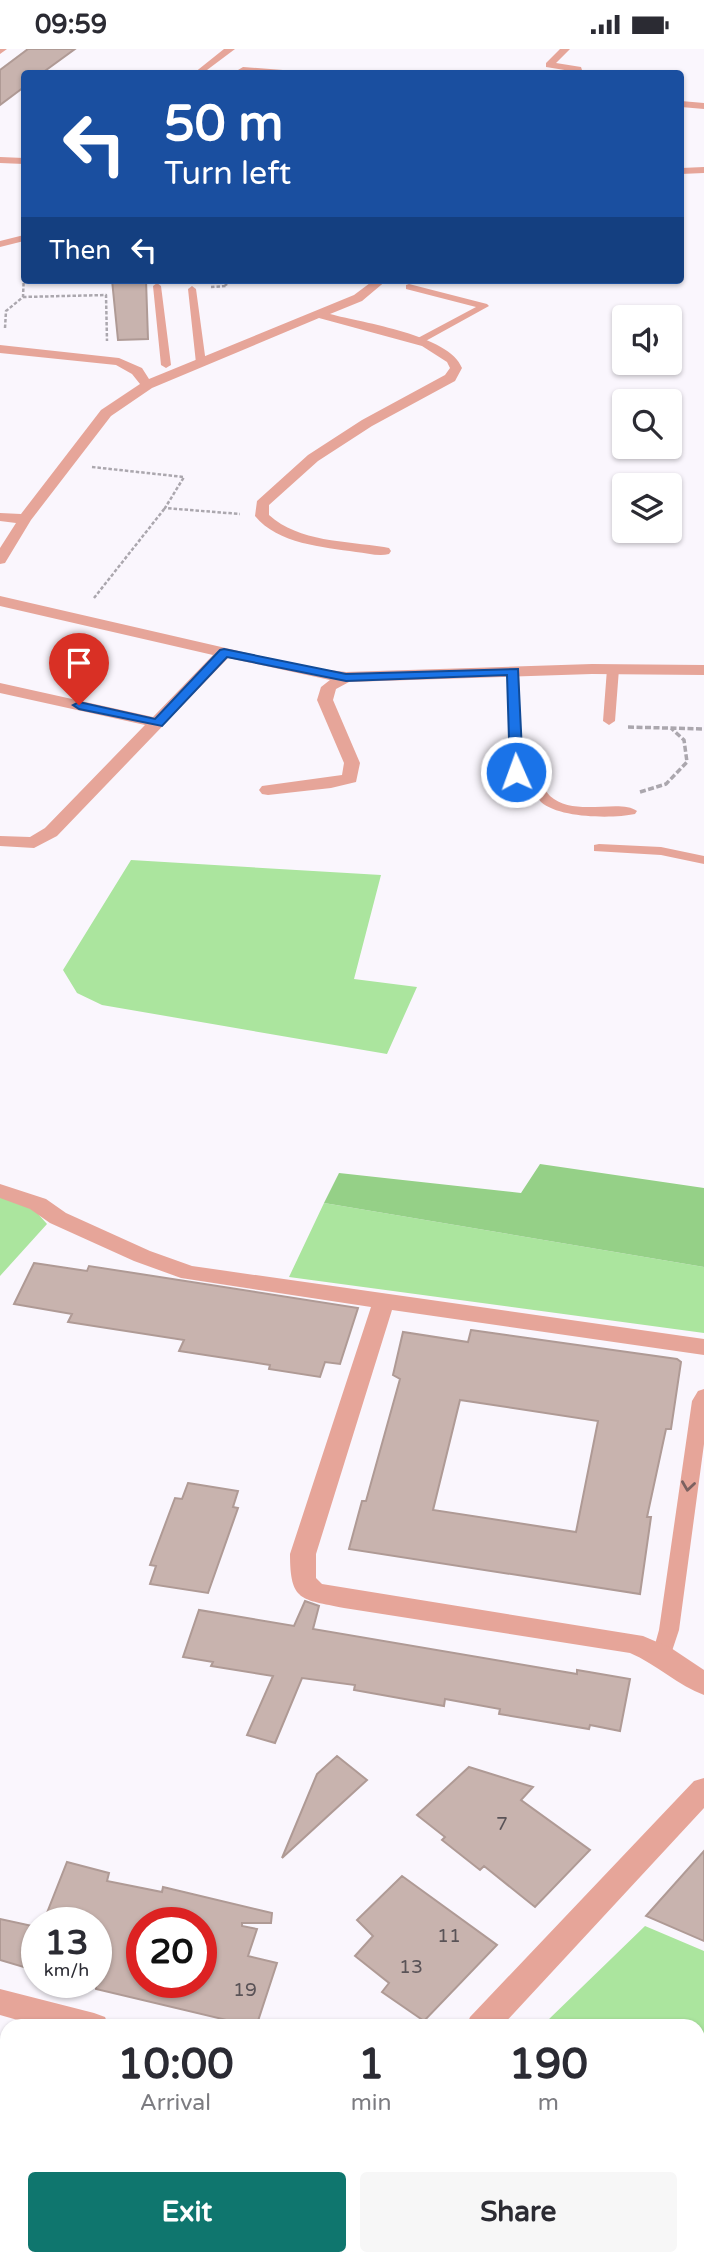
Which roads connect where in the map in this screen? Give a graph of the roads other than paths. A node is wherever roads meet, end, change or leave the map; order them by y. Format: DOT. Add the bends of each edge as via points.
graph roads {
  1 [pos="565,49"];
  2 [pos="235,60"];
  3 [pos="207,70"];
  4 [pos="272,70"];
  5 [pos="578,70"];
  6 [pos="684,104"];
  7 [pos="704,106"];
  8 [pos="0,160"];
  9 [pos="21,161"];
  10 [pos="684,170"];
  11 [pos="704,170"];
  12 [pos="21,239"];
  13 [pos="0,244"];
  14 [pos="376,284"];
  15 [pos="157,286"];
  16 [pos="409,287"];
  17 [pos="192,289"];
  18 [pos="320,315"];
  19 [pos="419,341"];
  20 [pos="2,349"];
  21 [pos="113,361"];
  22 [pos="201,363"];
  23 [pos="166,365"];
  24 [pos="147,385"];
  25 [pos="0,517"];
  26 [pos="25,519"];
  27 [pos="384,551"];
  28 [pos="0,560"];
  29 [pos="0,601"];
  30 [pos="224,653"];
  31 [pos="613,669"];
  32 [pos="704,670"];
  33 [pos="513,672"];
  34 [pos="346,677"];
  35 [pos="0,688"];
  36 [pos="609,721"];
  37 [pos="158,723"];
  38 [pos="268,790"];
  39 [pos="630,811"];
  40 [pos="0,841"];
  41 [pos="599,848"];
  42 [pos="704,860"];
  43 [pos="0,1191"];
  44 [pos="384,1300"];
  45 [pos="704,1347"];
  46 [pos="704,1395"];
  47 [pos="662,1655"];
  48 [pos="704,1684"];
  49 [pos="704,1789"];
  50 [pos="0,2002"];
  51 [pos="64,2019"];
  52 [pos="488,2019"];
  1 -- 5 [label="street" via="549,65"];
  2 -- 3 [label="street"];
  2 -- 4 [label="street"];
  6 -- 7 [label="street"];
  8 -- 9 [label="street"];
  10 -- 11 [label="street"];
  12 -- 13 [label="street"];
  14 -- 18 [label="street"];
  15 -- 23 [label="lane"];
  16 -- 19 [label="lane" via="484,306"];
  17 -- 22 [label="lane"];
  18 -- 19 [label="street"];
  18 -- 22 [label="street"];
  19 -- 27 [label="street" via="453,359 456,368 450,378 367,423 313,459 262,503 262,516 269,525 289,535"];
  20 -- 21 [label="street"];
  21 -- 23 [label="street"];
  21 -- 24 [label="street" via="137,371"];
  22 -- 23 [label="street"];
  22 -- 24 [label="street"];
  24 -- 26 [label="street" via="106,413"];
  25 -- 26 [label="street"];
  26 -- 28 [label="street"];
  29 -- 30 [label="street"];
  30 -- 34 [label="street"];
  30 -- 37 [label="street"];
  31 -- 32 [label="street"];
  31 -- 33 [label="street"];
  31 -- 36 [label="lane"];
  33 -- 34 [label="street"];
  33 -- 39 [label="lane" via="516,772 532,774 547,799 561,806"];
  34 -- 38 [label="street" via="330,687 325,700 352,763 350,778"];
  35 -- 37 [label="street"];
  37 -- 40 [label="street" via="51,832 34,843"];
  41 -- 42 [label="lane" via="661,851"];
  43 -- 44 [label="street" via="189,1273"];
  44 -- 45 [label="street"];
  44 -- 47 [label="street" via="303,1554 303,1581 314,1592 634,1643"];
  46 -- 47 [label="lane, one-way"];
  47 -- 48 [label="street"];
  49 -- 52 [label="street"];
  50 -- 51 [label="street"];
}
